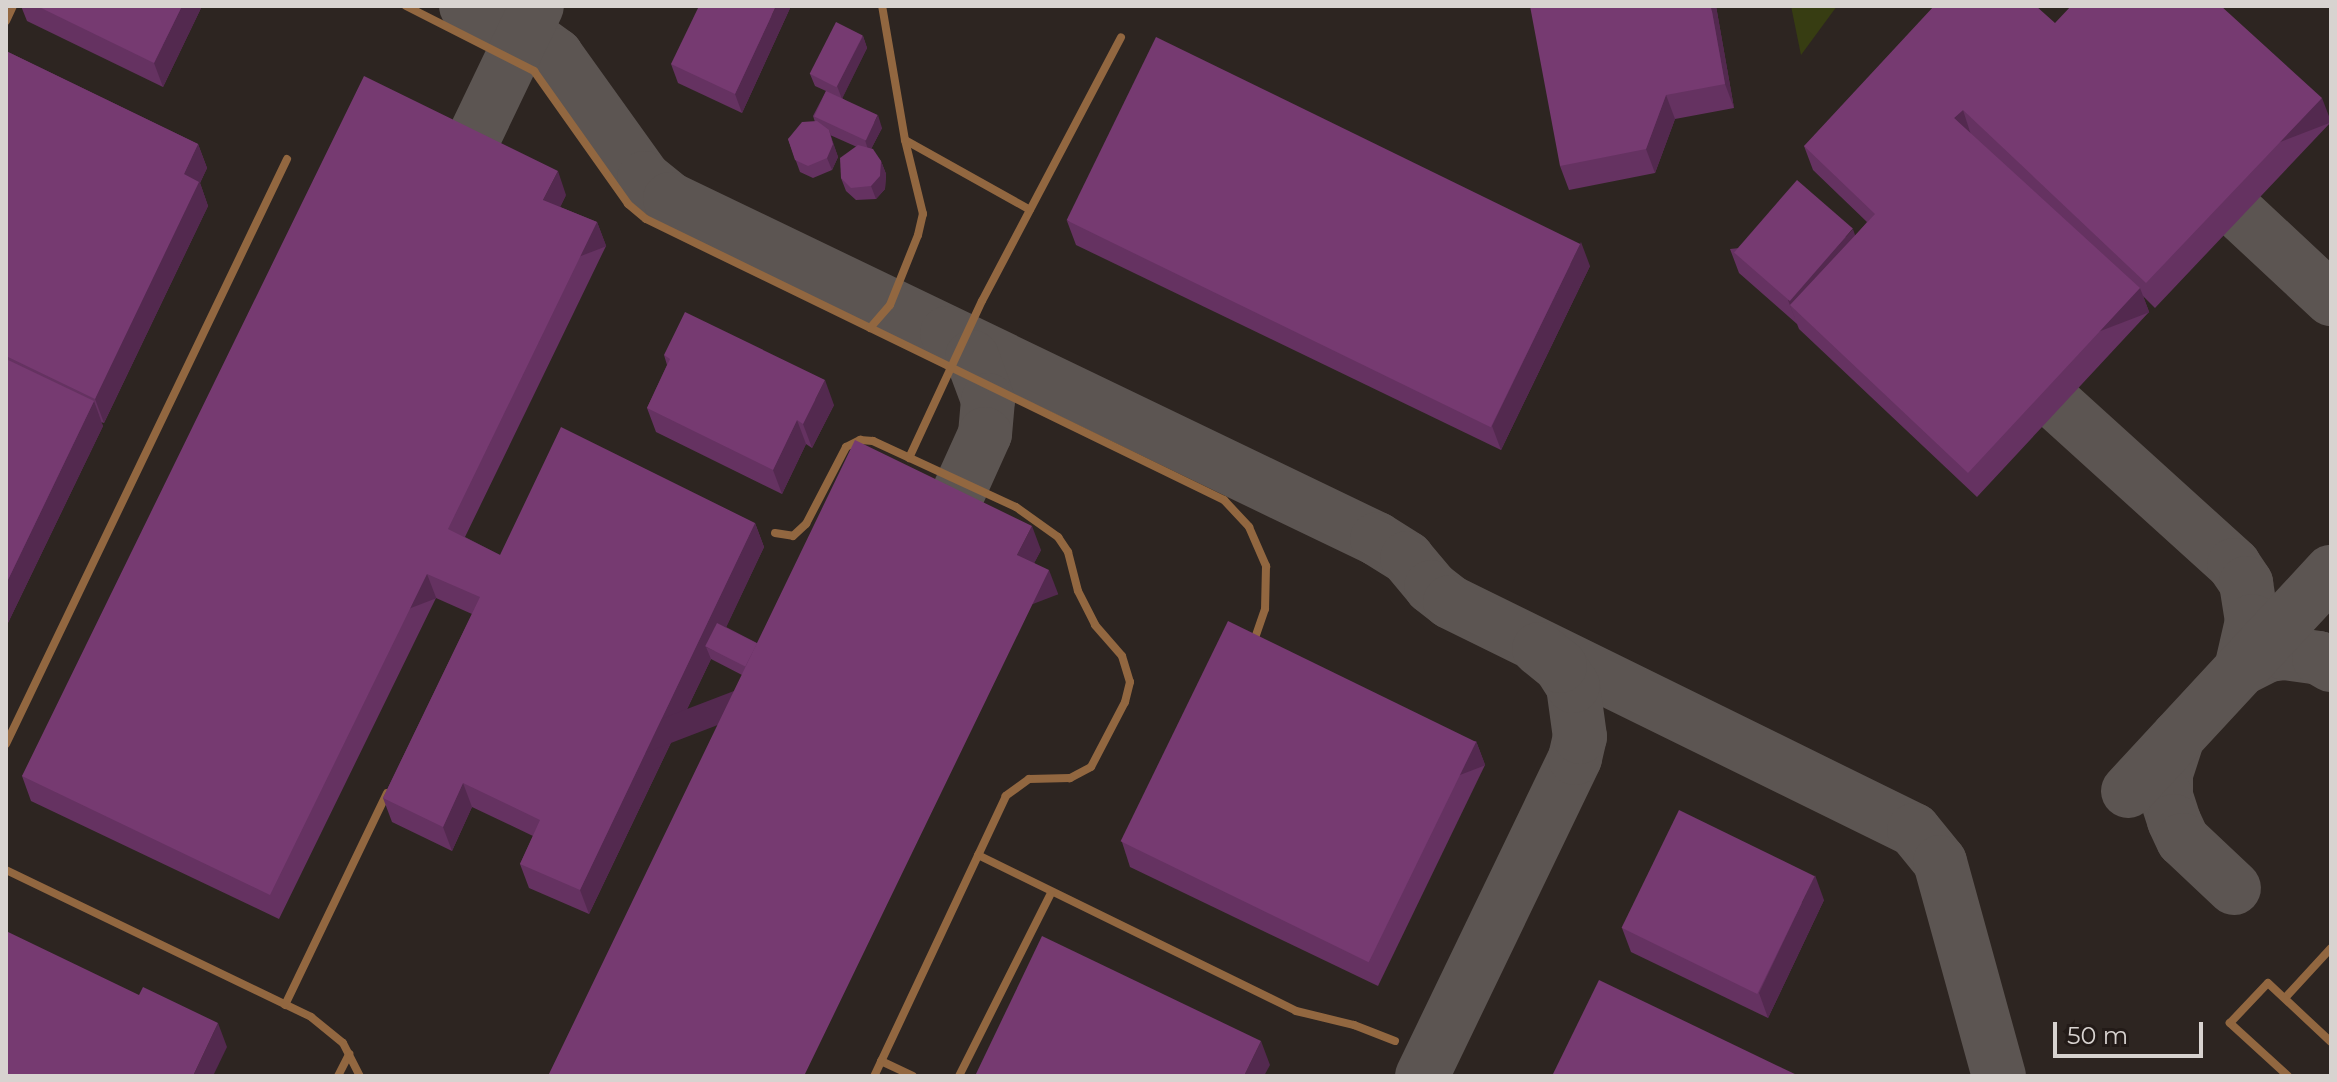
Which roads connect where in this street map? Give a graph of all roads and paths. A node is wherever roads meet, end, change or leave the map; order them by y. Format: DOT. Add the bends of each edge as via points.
graph roads {
  1 [pos="13,6"];
  2 [pos="406,6"];
  3 [pos="882,6"];
  4 [pos="6,21"];
  5 [pos="1121,37"];
  6 [pos="905,140"];
  7 [pos="287,159"];
  8 [pos="1030,210"];
  9 [pos="870,328"];
  10 [pos="952,366"];
  11 [pos="909,458"];
  12 [pos="775,533"];
  13 [pos="1250,651"];
  14 [pos="6,744"];
  15 [pos="395,778"];
  16 [pos="978,855"];
  17 [pos="6,870"];
  18 [pos="1051,893"];
  19 [pos="2331,948"];
  20 [pos="2285,998"];
  21 [pos="285,1005"];
  22 [pos="1395,1041"];
  23 [pos="2331,1042"];
  24 [pos="349,1054"];
  25 [pos="881,1061"];
  26 [pos="338,1076"];
  27 [pos="360,1076"];
  28 [pos="874,1076"];
  29 [pos="913,1076"];
  30 [pos="959,1076"];
  31 [pos="2288,1076"];
  1 -- 4 [label="lane"];
  2 -- 9 [label="lane" via="534,71 628,204 646,219"];
  3 -- 6 [label="lane"];
  5 -- 8 [label="lane"];
  6 -- 8 [label="lane"];
  6 -- 9 [label="lane" via="923,214 890,305"];
  7 -- 14 [label="lane"];
  8 -- 10 [label="lane"];
  9 -- 10 [label="lane"];
  10 -- 11 [label="lane"];
  10 -- 13 [label="lane" via="1203,489 1239,512 1266,566 1265,609"];
  11 -- 12 [label="lane" via="873,441 846,447 806,524 793,536"];
  11 -- 16 [label="lane" via="1016,507 1058,537 1068,552 1078,591 1095,625 1122,656 1130,682 1091,767 1070,778 1029,779 1014,787"];
  15 -- 21 [label="lane"];
  16 -- 18 [label="lane"];
  16 -- 25 [label="lane"];
  17 -- 21 [label="lane"];
  18 -- 22 [label="lane" via="1296,1011"];
  18 -- 30 [label="lane"];
  19 -- 20 [label="lane"];
  20 -- 23 [label="lane"];
  20 -- 31 [label="lane" via="2268,983 2230,1023"];
  21 -- 24 [label="lane" via="330,1030"];
  24 -- 26 [label="lane"];
  24 -- 27 [label="lane"];
  25 -- 28 [label="lane"];
  25 -- 29 [label="lane"];
}
